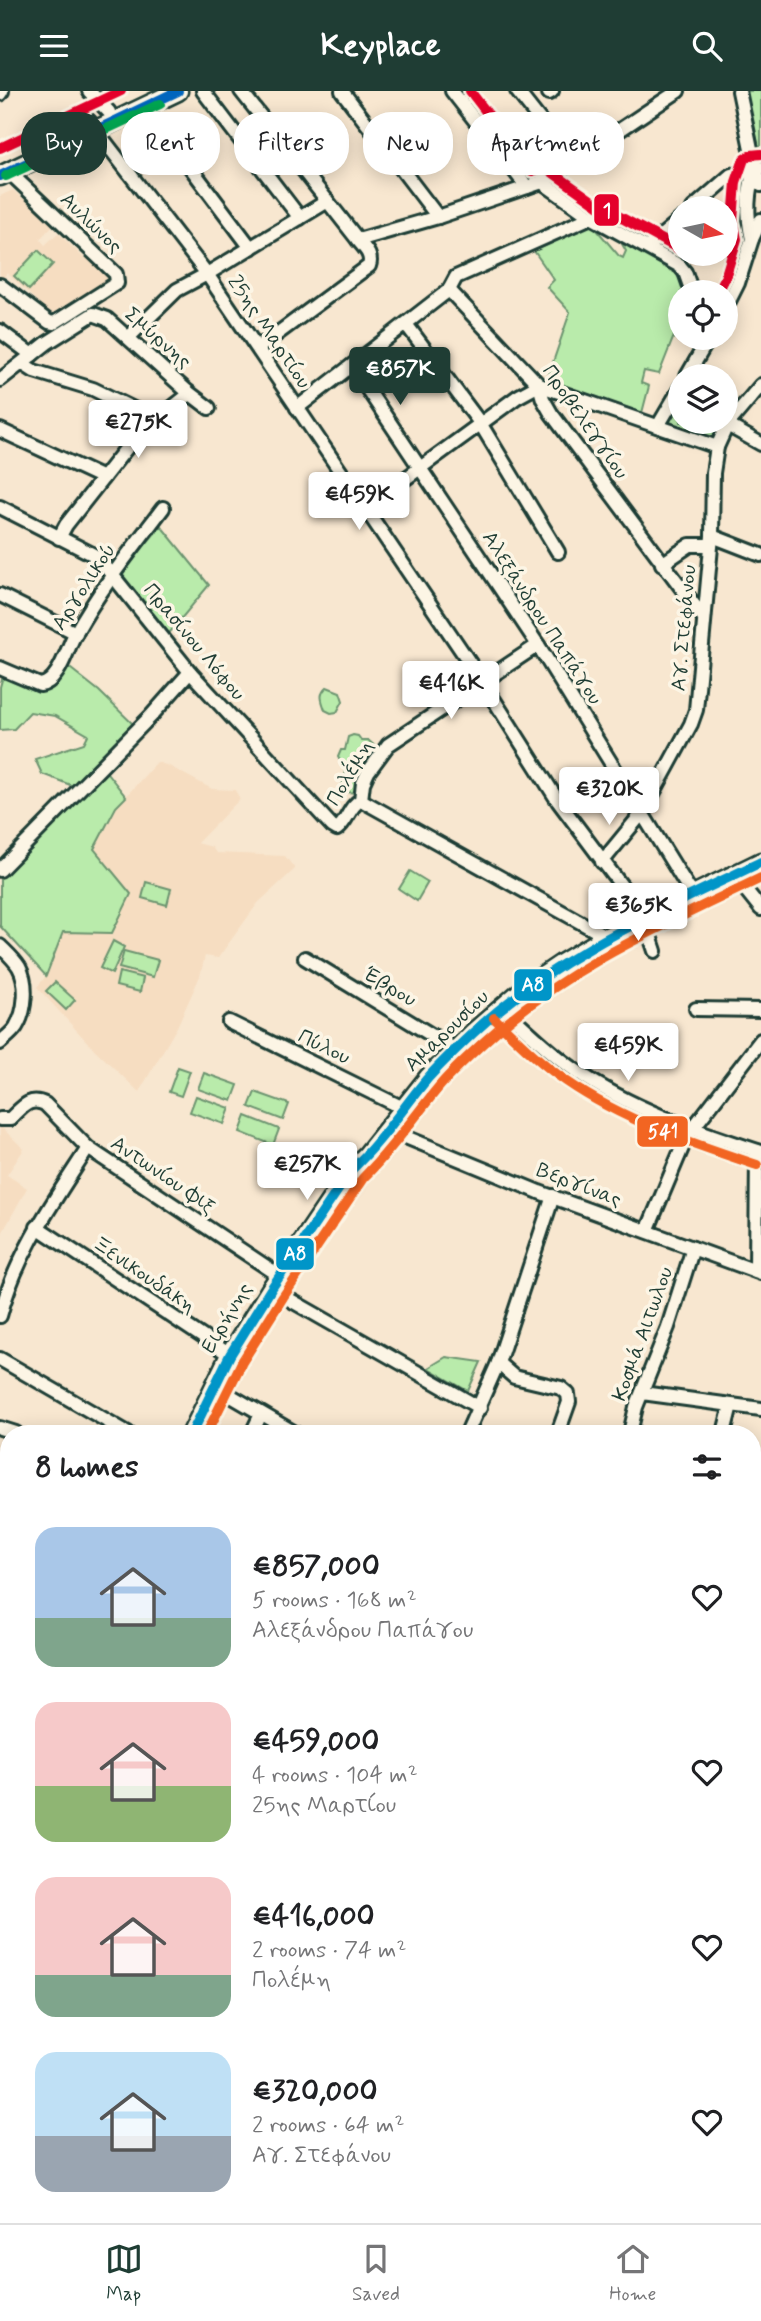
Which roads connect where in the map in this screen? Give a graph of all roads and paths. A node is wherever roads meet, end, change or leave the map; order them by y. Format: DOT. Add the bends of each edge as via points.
graph roads {
  1 [pos="89,91"];
  2 [pos="178,91"];
  3 [pos="203,91"];
  4 [pos="241,91"];
  5 [pos="342,91"];
  6 [pos="452,91"];
  7 [pos="517,91"];
  8 [pos="678,91"];
  9 [pos="739,91"];
  10 [pos="150,99"];
  11 [pos="109,112"];
  12 [pos="534,112"];
  13 [pos="107,119"];
  14 [pos="624,128"];
  15 [pos="107,145"];
  16 [pos="21,160"];
  17 [pos="758,168"];
  18 [pos="3,170"];
  19 [pos="553,175"];
  20 [pos="542,182"];
  21 [pos="761,185"];
  22 [pos="527,187"];
  23 [pos="707,196"];
  24 [pos="326,202"];
  25 [pos="591,216"];
  26 [pos="438,217"];
  27 [pos="300,218"];
  28 [pos="761,220"];
  29 [pos="668,230"];
  30 [pos="752,239"];
  31 [pos="358,240"];
  32 [pos="648,247"];
  33 [pos="251,248"];
  34 [pos="207,274"];
  35 [pos="688,280"];
  36 [pos="738,283"];
  37 [pos="0,285"];
  38 [pos="449,290"];
  39 [pos="88,310"];
  40 [pos="406,324"];
  41 [pos="0,331"];
  42 [pos="128,337"];
  43 [pos="257,348"];
  44 [pos="27,359"];
  45 [pos="352,366"];
  46 [pos="0,380"];
  47 [pos="539,385"];
  48 [pos="761,385"];
  49 [pos="187,390"];
  50 [pos="209,408"];
  51 [pos="297,408"];
  52 [pos="738,409"];
  53 [pos="668,411"];
  54 [pos="156,420"];
  55 [pos="480,423"];
  56 [pos="658,426"];
  57 [pos="0,430"];
  58 [pos="738,431"];
  59 [pos="721,434"];
  60 [pos="761,444"];
  61 [pos="717,447"];
  62 [pos="420,466"];
  63 [pos="103,478"];
  64 [pos="0,507"];
  65 [pos="163,508"];
  66 [pos="364,509"];
  67 [pos="59,538"];
  68 [pos="712,540"];
  69 [pos="558,552"];
  70 [pos="761,555"];
  71 [pos="662,564"];
  72 [pos="113,573"];
  73 [pos="0,595"];
  74 [pos="704,618"];
  75 [pos="76,633"];
  76 [pos="538,645"];
  77 [pos="0,668"];
  78 [pos="190,672"];
  79 [pos="482,681"];
  80 [pos="361,800"];
  81 [pos="643,812"];
  82 [pos="337,829"];
  83 [pos="602,862"];
  84 [pos="761,862"];
  85 [pos="0,870"];
  86 [pos="743,871"];
  87 [pos="692,894"];
  88 [pos="761,909"];
  89 [pos="644,918"];
  90 [pos="607,937"];
  91 [pos="0,946"];
  92 [pos="655,951"];
  93 [pos="305,958"];
  94 [pos="503,1008"];
  95 [pos="696,1009"];
  96 [pos="761,1010"];
  97 [pos="229,1022"];
  98 [pos="761,1040"];
  99 [pos="0,1043"];
  100 [pos="456,1050"];
  101 [pos="403,1108"];
  102 [pos="0,1119"];
  103 [pos="693,1127"];
  104 [pos="386,1129"];
  105 [pos="88,1148"];
  106 [pos="759,1151"];
  107 [pos="367,1155"];
  108 [pos="553,1196"];
  109 [pos="37,1227"];
  110 [pos="647,1231"];
  111 [pos="694,1248"];
  112 [pos="758,1272"];
  113 [pos="279,1285"];
  114 [pos="0,1316"];
  115 [pos="230,1355"];
  116 [pos="0,1359"];
  117 [pos="499,1363"];
  118 [pos="221,1390"];
  119 [pos="642,1393"];
  120 [pos="731,1405"];
  121 [pos="480,1408"];
  122 [pos="761,1409"];
  123 [pos="261,1414"];
  124 [pos="114,1425"];
  125 [pos="196,1425"];
  126 [pos="206,1425"];
  127 [pos="256,1425"];
  128 [pos="281,1425"];
  129 [pos="471,1425"];
  130 [pos="561,1425"];
  131 [pos="632,1425"];
  132 [pos="726,1425"];
  1 -- 11 [label="street"];
  2 -- 10 [label="main road"];
  3 -- 27 [label="street"];
  4 -- 24 [label="street"];
  5 -- 26 [label="street"];
  6 -- 22 [label="street"];
  7 -- 12 [label="street"];
  8 -- 14 [label="street"];
  9 -- 17 [label="street"];
  10 -- 11 [label="main road"];
  10 -- 13 [label="main road"];
  10 -- 33 [label="street"];
  15 -- 34 [label="street, 25ης Μαρτίου"];
  16 -- 18 [label="main road"];
  17 -- 21 [label="street"];
  17 -- 23 [label="street" via="731,175"];
  17 -- 30 [label="street" via="749,186 747,220"];
  18 -- 39 [label="street, Αυλώνος" via="116,274 117,283"];
  19 -- 20 [label="street"];
  20 -- 22 [label="street"];
  20 -- 25 [label="street"];
  22 -- 26 [label="street"];
  24 -- 27 [label="street"];
  24 -- 31 [label="street"];
  25 -- 32 [label="street"];
  25 -- 38 [label="street" via="456,277"];
  26 -- 31 [label="street"];
  27 -- 33 [label="street"];
  28 -- 30 [label="street"];
  29 -- 32 [label="street"];
  30 -- 36 [label="street"];
  31 -- 43 [label="street" via="370,256 369,266"];
  32 -- 35 [label="street" via="680,266"];
  33 -- 34 [label="street"];
  34 -- 42 [label="street" via="177,290"];
  34 -- 43 [label="street, 25ης Μαρτίου"];
  37 -- 39 [label="street" via="49,322"];
  38 -- 40 [label="street"];
  38 -- 47 [label="street, Προβελεγγίου"];
  39 -- 42 [label="street, Σμύρνης"];
  39 -- 44 [label="street, Σμύρνης"];
  40 -- 45 [label="street"];
  40 -- 55 [label="street"];
  41 -- 44 [label="street"];
  42 -- 49 [label="street, Σμύρνης"];
  43 -- 51 [label="street, 25ης Μαρτίου"];
  44 -- 46 [label="street, Σμύρνης"];
  44 -- 54 [label="street" via="34,371 93,389"];
  45 -- 51 [label="street"];
  45 -- 62 [label="street, Αλεξάνδρου Παπάγου"];
  47 -- 55 [label="street"];
  47 -- 56 [label="street"];
  47 -- 71 [label="street, Προβελεγγίου" via="551,413"];
  48 -- 52 [label="street, Αγ. Στεφάνου"];
  49 -- 50 [label="street, Σμύρνης"];
  49 -- 54 [label="street" via="187,396"];
  51 -- 66 [label="street, 25ης Μαρτίου"];
  53 -- 56 [label="street"];
  54 -- 63 [label="street" via="136,436"];
  55 -- 62 [label="street"];
  55 -- 69 [label="street"];
  56 -- 61 [label="street"];
  57 -- 63 [label="street"];
  58 -- 60 [label="street"];
  59 -- 61 [label="street, Αγ. Στεφάνου"];
  61 -- 68 [label="street, Αγ. Στεφάνου"];
  62 -- 66 [label="street"];
  62 -- 76 [label="street, Αλεξάνδρου Παπάγου"];
  63 -- 67 [label="street"];
  64 -- 67 [label="street, Πρασίνου Λόφου"];
  65 -- 72 [label="street, Αργολικού"];
  66 -- 79 [label="street, 25ης Μαρτίου"];
  67 -- 72 [label="street, Πρασίνου Λόφου" via="94,555"];
  68 -- 70 [label="street"];
  68 -- 71 [label="street" via="690,545"];
  68 -- 74 [label="street, Αγ. Στεφάνου"];
  71 -- 74 [label="street, Προβελεγγίου"];
  72 -- 75 [label="street, Αργολικού"];
  72 -- 78 [label="street, Πρασίνου Λόφου"];
  73 -- 75 [label="street"];
  74 -- 81 [label="street, Αγ. Στεφάνου" via="696,710"];
  75 -- 77 [label="street, Αργολικού" via="46,684"];
  76 -- 79 [label="street, Πολέμη"];
  76 -- 81 [label="street, Αλεξάνδρου Παπάγου"];
  78 -- 82 [label="street, Πρασίνου Λόφου"];
  78 -- 85 [label="street"];
  79 -- 80 [label="street, Πολέμη" via="388,744 368,772"];
  79 -- 83 [label="street, 25ης Μαρτίου"];
  80 -- 82 [label="street, Πολέμη"];
  80 -- 90 [label="street"];
  81 -- 83 [label="street, Αγ. Στεφάνου"];
  81 -- 87 [label="street, Αλεξάνδρου Παπάγου"];
  83 -- 89 [label="street, 25ης Μαρτίου"];
  84 -- 86 [label="main road, Αμαρουσίου"];
  86 -- 87 [label="main road, Αμαρουσίου"];
  86 -- 88 [label="street" via="745,889"];
  87 -- 89 [label="main road, Αμαρουσίου"];
  89 -- 90 [label="main road, Αμαρουσίου"];
  89 -- 92 [label="street, 25ης Μαρτίου"];
  90 -- 94 [label="main road, Αμαρουσίου"];
  91 -- 99 [label="street" via="18,965 25,995 16,1027"];
  93 -- 100 [label="street, Έβρου"];
  94 -- 100 [label="main road, Αμαρουσίου"];
  94 -- 103 [label="street" via="586,1077 635,1105"];
  95 -- 96 [label="street"];
  97 -- 101 [label="street, Πύλου"];
  98 -- 103 [label="street"];
  100 -- 101 [label="main road, Αμαρουσίου"];
  101 -- 104 [label="main road, Αμαρουσίου"];
  102 -- 105 [label="street, Αντωνίου Φιξ" via="10,1119 29,1101 37,1100"];
  103 -- 106 [label="street"];
  103 -- 110 [label="street"];
  104 -- 107 [label="main road, Αμαρουσίου"];
  104 -- 108 [label="street, Βεργίνας"];
  105 -- 109 [label="street"];
  105 -- 113 [label="street, Αντωνίου Φιξ"];
  106 -- 112 [label="street"];
  107 -- 113 [label="main road, Ειρήνης" via="352,1169"];
  108 -- 110 [label="street, Βεργίνας"];
  108 -- 117 [label="street"];
  109 -- 114 [label="street" via="9,1282"];
  109 -- 115 [label="street, Ξενικουδάκη"];
  110 -- 111 [label="street, Βεργίνας"];
  111 -- 112 [label="street, Βεργίνας"];
  111 -- 119 [label="street, Κοσμά Αιτωλου"];
  113 -- 115 [label="main road, Ειρήνης"];
  113 -- 118 [label="main road, Ειρήνης"];
  113 -- 121 [label="street, Αντωνίου Φιξ"];
  115 -- 125 [label="main road, Ειρήνης"];
  116 -- 124 [label="street"];
  117 -- 121 [label="street"];
  117 -- 130 [label="street" via="514,1377 561,1388 568,1394"];
  118 -- 123 [label="street"];
  118 -- 126 [label="main road, Ειρήνης"];
  119 -- 120 [label="street"];
  119 -- 131 [label="street, Κοσμά Αιτωλου"];
  120 -- 122 [label="street"];
  120 -- 132 [label="street"];
  121 -- 129 [label="street"];
  123 -- 127 [label="street"];
  123 -- 128 [label="street"];
}
